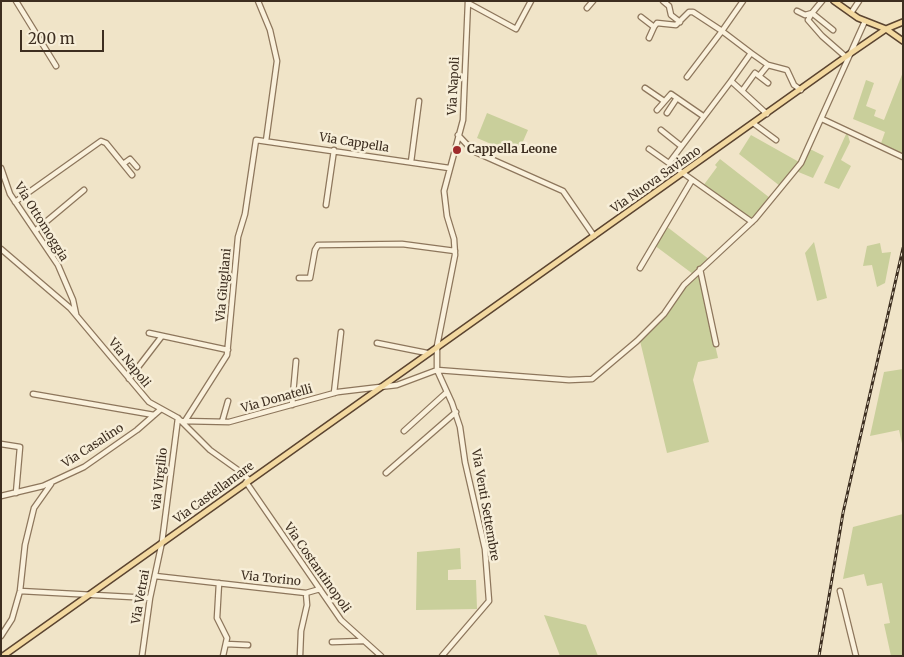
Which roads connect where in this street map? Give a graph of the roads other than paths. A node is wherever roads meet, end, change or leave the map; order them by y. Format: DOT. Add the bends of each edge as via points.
graph roads {
  1 [pos="16,1"];
  2 [pos="258,1"];
  3 [pos="531,1"];
  4 [pos="593,1"];
  5 [pos="662,1"];
  6 [pos="743,1"];
  7 [pos="822,1"];
  8 [pos="834,1"];
  9 [pos="859,1"];
  10 [pos="468,2"];
  11 [pos="588,8"];
  12 [pos="797,11"];
  13 [pos="812,13"];
  14 [pos="851,14"];
  15 [pos="641,17"];
  16 [pos="680,22"];
  17 [pos="865,22"];
  18 [pos="903,22"];
  19 [pos="654,27"];
  20 [pos="886,29"];
  21 [pos="833,30"];
  22 [pos="722,31"];
  23 [pos="903,35"];
  24 [pos="895,36"];
  25 [pos="649,38"];
  26 [pos="903,41"];
  27 [pos="751,53"];
  28 [pos="851,53"];
  29 [pos="846,57"];
  30 [pos="768,65"];
  31 [pos="56,66"];
  32 [pos="687,76"];
  33 [pos="759,76"];
  34 [pos="731,81"];
  35 [pos="768,83"];
  36 [pos="646,88"];
  37 [pos="801,90"];
  38 [pos="742,91"];
  39 [pos="677,98"];
  40 [pos="419,101"];
  41 [pos="664,101"];
  42 [pos="657,110"];
  43 [pos="668,113"];
  44 [pos="767,114"];
  45 [pos="703,116"];
  46 [pos="822,119"];
  47 [pos="753,123"];
  48 [pos="661,130"];
  49 [pos="458,135"];
  50 [pos="256,140"];
  51 [pos="776,140"];
  52 [pos="266,141"];
  53 [pos="681,146"];
  54 [pos="649,149"];
  55 [pos="334,150"];
  56 [pos="903,157"];
  57 [pos="411,162"];
  58 [pos="669,163"];
  59 [pos="124,164"];
  60 [pos="137,167"];
  61 [pos="1,168"];
  62 [pos="449,168"];
  63 [pos="684,173"];
  64 [pos="132,174"];
  65 [pos="692,180"];
  66 [pos="84,190"];
  67 [pos="15,202"];
  68 [pos="326,205"];
  69 [pos="752,222"];
  70 [pos="35,231"];
  71 [pos="594,236"];
  72 [pos="1,249"];
  73 [pos="455,251"];
  74 [pos="640,268"];
  75 [pos="700,269"];
  76 [pos="299,278"];
  77 [pos="76,314"];
  78 [pos="341,332"];
  79 [pos="148,333"];
  80 [pos="162,336"];
  81 [pos="377,343"];
  82 [pos="716,344"];
  83 [pos="437,346"];
  84 [pos="228,350"];
  85 [pos="427,353"];
  86 [pos="296,361"];
  87 [pos="436,370"];
  88 [pos="129,379"];
  89 [pos="378,388"];
  90 [pos="446,392"];
  91 [pos="334,393"];
  92 [pos="33,394"];
  93 [pos="228,401"];
  94 [pos="292,405"];
  95 [pos="160,409"];
  96 [pos="456,412"];
  97 [pos="154,415"];
  98 [pos="181,420"];
  99 [pos="222,422"];
  100 [pos="404,431"];
  101 [pos="1,444"];
  102 [pos="386,473"];
  103 [pos="247,481"];
  104 [pos="52,483"];
  105 [pos="16,493"];
  106 [pos="1,496"];
  107 [pos="162,542"];
  108 [pos="155,576"];
  109 [pos="219,583"];
  110 [pos="320,589"];
  111 [pos="20,591"];
  112 [pos="840,591"];
  113 [pos="306,593"];
  114 [pos="89,594"];
  115 [pos="150,598"];
  116 [pos="1,636"];
  117 [pos="363,641"];
  118 [pos="332,642"];
  119 [pos="226,644"];
  120 [pos="248,645"];
  121 [pos="4,656"];
  122 [pos="142,656"];
  123 [pos="223,656"];
  124 [pos="300,656"];
  125 [pos="381,656"];
  126 [pos="442,656"];
  127 [pos="856,656"];
  1 -- 31 [label="street"];
  2 -- 52 [label="street" via="270,30 277,61"];
  3 -- 10 [label="street" via="516,29"];
  4 -- 11 [label="street"];
  5 -- 16 [label="street"];
  6 -- 22 [label="street"];
  7 -- 13 [label="street"];
  8 -- 14 [label="main road"];
  9 -- 14 [label="street"];
  10 -- 49 [label="street, Via Napoli" via="462,120"];
  12 -- 13 [label="street"];
  13 -- 21 [label="street"];
  13 -- 29 [label="street" via="808,20"];
  14 -- 17 [label="main road"];
  15 -- 19 [label="street"];
  16 -- 19 [label="street" via="674,25 657,23"];
  16 -- 22 [label="street" via="693,12"];
  17 -- 20 [label="main road"];
  17 -- 28 [label="street"];
  18 -- 20 [label="main road, Via Nuova Saviano"];
  19 -- 25 [label="street"];
  20 -- 24 [label="main road"];
  20 -- 28 [label="main road, Via Nuova Saviano"];
  22 -- 27 [label="street"];
  22 -- 32 [label="street"];
  23 -- 24 [label="street"];
  24 -- 26 [label="main road"];
  27 -- 30 [label="street"];
  27 -- 34 [label="street"];
  28 -- 29 [label="main road, Via Nuova Saviano"];
  28 -- 46 [label="street"];
  29 -- 37 [label="main road, Via Nuova Saviano"];
  30 -- 33 [label="street"];
  30 -- 37 [label="street" via="787,70 794,85"];
  33 -- 35 [label="street"];
  33 -- 38 [label="street" via="755,73"];
  34 -- 38 [label="street"];
  34 -- 45 [label="street"];
  36 -- 41 [label="street"];
  37 -- 44 [label="main road, Via Nuova Saviano"];
  38 -- 44 [label="street"];
  39 -- 41 [label="street" via="671,94"];
  39 -- 43 [label="street"];
  39 -- 45 [label="street"];
  40 -- 57 [label="street"];
  41 -- 42 [label="street"];
  44 -- 47 [label="main road, Via Nuova Saviano"];
  45 -- 53 [label="street"];
  46 -- 56 [label="street"];
  46 -- 69 [label="street" via="800,163"];
  47 -- 51 [label="street"];
  47 -- 63 [label="main road, Via Nuova Saviano"];
  48 -- 53 [label="street"];
  49 -- 62 [label="street, Via Napoli"];
  49 -- 71 [label="street" via="473,151 562,191"];
  50 -- 52 [label="street, Via Cappella"];
  50 -- 84 [label="street, Via Giugliani" via="245,214 238,238"];
  52 -- 55 [label="street, Via Cappella"];
  53 -- 58 [label="street"];
  54 -- 58 [label="street"];
  55 -- 57 [label="street, Via Cappella"];
  55 -- 68 [label="street"];
  57 -- 62 [label="street, Via Cappella"];
  58 -- 63 [label="street"];
  59 -- 60 [label="street" via="130,159"];
  59 -- 64 [label="street"];
  59 -- 67 [label="street" via="106,143 101,142"];
  61 -- 67 [label="street, Via Ottomoggia"];
  62 -- 73 [label="street, Via Napoli" via="443,198"];
  63 -- 65 [label="street"];
  63 -- 71 [label="main road, Via Nuova Saviano"];
  65 -- 69 [label="street"];
  65 -- 74 [label="street"];
  66 -- 70 [label="street"];
  67 -- 70 [label="street, Via Ottomoggia"];
  69 -- 75 [label="street"];
  70 -- 77 [label="street, Via Ottomoggia" via="58,265"];
  71 -- 83 [label="main road, Via Nuova Saviano"];
  72 -- 77 [label="street, Via Napoli"];
  73 -- 76 [label="street" via="402,244 318,245 314,250 310,278"];
  73 -- 83 [label="street, Via Napoli"];
  75 -- 82 [label="street"];
  75 -- 87 [label="street" via="684,284 664,314 592,379"];
  77 -- 88 [label="street, Via Napoli"];
  78 -- 91 [label="street"];
  79 -- 80 [label="street"];
  80 -- 84 [label="street"];
  80 -- 88 [label="street"];
  81 -- 85 [label="street"];
  83 -- 85 [label="main road, Via Castellamare"];
  83 -- 87 [label="street, Via Venti Settembre"];
  84 -- 98 [label="street, Via Giugliani"];
  85 -- 89 [label="main road, Via Castellamare"];
  86 -- 94 [label="street"];
  87 -- 89 [label="street, Via Donatelli" via="397,385"];
  87 -- 90 [label="street, Via Venti Settembre"];
  88 -- 95 [label="street, Via Napoli" via="149,402"];
  89 -- 91 [label="street, Via Donatelli"];
  89 -- 103 [label="main road, Via Castellamare"];
  90 -- 96 [label="street, Via Venti Settembre"];
  90 -- 100 [label="street"];
  91 -- 94 [label="street, Via Donatelli"];
  92 -- 97 [label="street"];
  93 -- 99 [label="street"];
  94 -- 99 [label="street, Via Donatelli"];
  95 -- 97 [label="street, Via Casalino"];
  95 -- 98 [label="street, Via Napoli"];
  96 -- 102 [label="street"];
  96 -- 126 [label="street, Via Venti Settembre" via="481,528 489,601"];
  97 -- 104 [label="street, Via Casalino" via="93,461"];
  98 -- 99 [label="street, Via Donatelli"];
  98 -- 103 [label="street, Via Napoli"];
  98 -- 107 [label="street, via Virgilio"];
  101 -- 105 [label="street" via="20,447"];
  103 -- 107 [label="main road, Via Castellamare"];
  103 -- 110 [label="street, Via Costantinopoli"];
  104 -- 105 [label="street, Via Casalino"];
  104 -- 111 [label="street" via="34,508 25,544"];
  105 -- 106 [label="street, Via Casalino"];
  107 -- 108 [label="street, Via Vetrai"];
  107 -- 114 [label="main road, Via Castellamare"];
  108 -- 109 [label="street, Via Torino"];
  108 -- 115 [label="street, Via Vetrai"];
  109 -- 113 [label="street, Via Torino"];
  109 -- 119 [label="street" via="217,618"];
  110 -- 113 [label="street, Via Torino"];
  110 -- 117 [label="street, Via Costantinopoli" via="341,620"];
  111 -- 114 [label="street"];
  111 -- 116 [label="street" via="12,619"];
  112 -- 127 [label="street"];
  113 -- 124 [label="street"];
  114 -- 115 [label="street"];
  114 -- 121 [label="main road, Via Castellamare"];
  115 -- 122 [label="street, Via Vetrai"];
  117 -- 118 [label="street"];
  117 -- 125 [label="street, Via Costantinopoli"];
  119 -- 120 [label="street"];
  119 -- 123 [label="street"];
}
